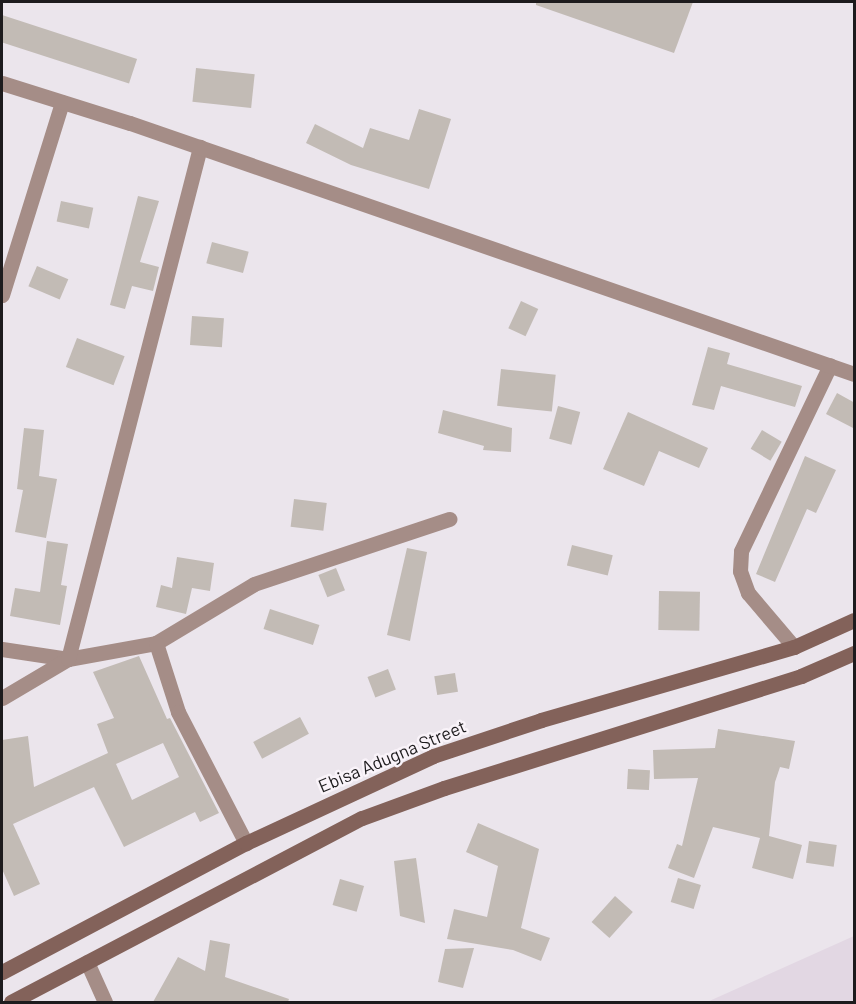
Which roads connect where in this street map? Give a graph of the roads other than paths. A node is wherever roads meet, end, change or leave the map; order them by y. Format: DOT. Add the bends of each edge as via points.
graph roads {
  1 [pos="2,83"];
  2 [pos="62,102"];
  3 [pos="200,147"];
  4 [pos="2,295"];
  5 [pos="830,365"];
  6 [pos="855,374"];
  7 [pos="449,519"];
  8 [pos="855,620"];
  9 [pos="156,643"];
  10 [pos="794,647"];
  11 [pos="2,649"];
  12 [pos="855,653"];
  13 [pos="68,659"];
  14 [pos="2,698"];
  15 [pos="246,843"];
  16 [pos="87,962"];
  17 [pos="2,972"];
  18 [pos="11,1002"];
  19 [pos="105,1002"];
  1 -- 2 [label="street"];
  2 -- 3 [label="street"];
  2 -- 4 [label="street"];
  3 -- 5 [label="street"];
  3 -- 13 [label="street"];
  5 -- 6 [label="street"];
  5 -- 10 [label="street" via="741,551 740,571 748,592"];
  7 -- 9 [label="street" via="254,584"];
  8 -- 10 [label="main road, Ebisa Adugna Street"];
  9 -- 13 [label="street"];
  9 -- 15 [label="street" via="178,712"];
  10 -- 15 [label="main road, Ebisa Adugna Street" via="541,720 433,756"];
  11 -- 13 [label="street"];
  12 -- 16 [label="main road" via="801,676 454,784 362,818"];
  13 -- 14 [label="street"];
  15 -- 17 [label="main road, Ebisa Adugna Street"];
  16 -- 18 [label="main road"];
  16 -- 19 [label="street"];
}
